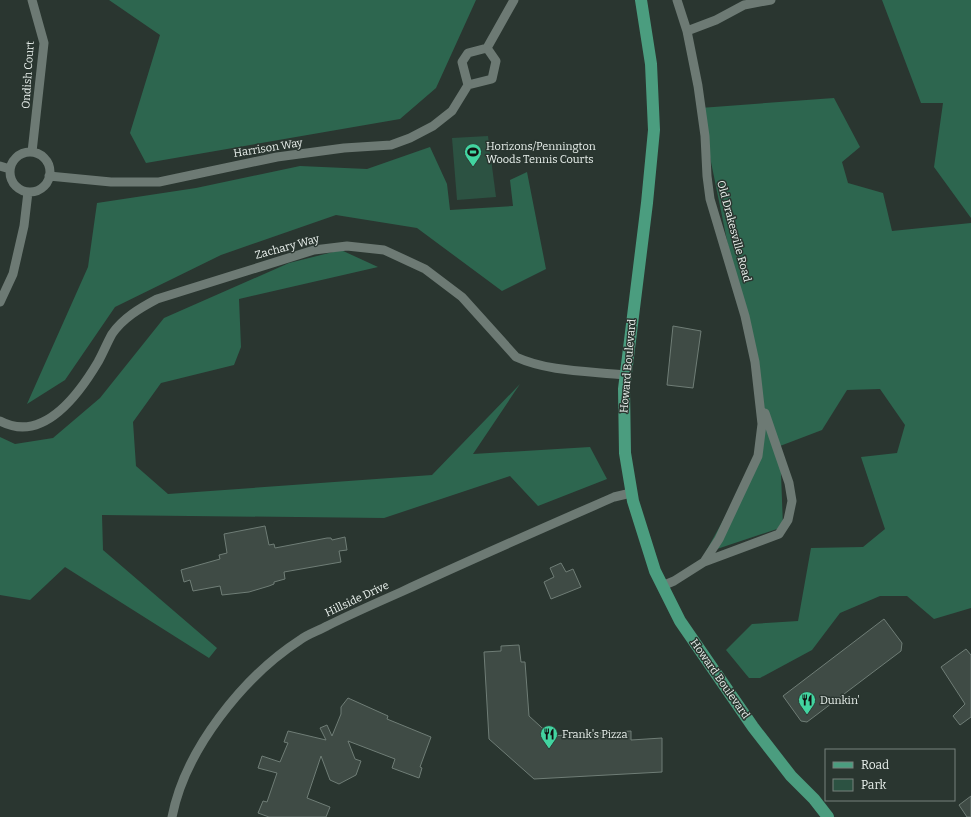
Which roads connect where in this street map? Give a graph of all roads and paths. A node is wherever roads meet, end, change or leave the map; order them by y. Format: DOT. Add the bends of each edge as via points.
graph roads {
  1 [pos="32,0"];
  2 [pos="514,0"];
  3 [pos="641,0"];
  4 [pos="677,0"];
  5 [pos="771,0"];
  6 [pos="687,31"];
  7 [pos="487,48"];
  8 [pos="468,85"];
  9 [pos="32,152"];
  10 [pos="0,166"];
  11 [pos="10,169"];
  12 [pos="49,176"];
  13 [pos="28,192"];
  14 [pos="0,302"];
  15 [pos="625,375"];
  16 [pos="760,397"];
  17 [pos="0,422"];
  18 [pos="631,493"];
  19 [pos="704,562"];
  20 [pos="662,586"];
  21 [pos="172,817"];
  22 [pos="828,817"];
  1 -- 9 [label="street, Ondish Court" via="44,43"];
  2 -- 7 [label="street"];
  3 -- 15 [label="main road, Howard Boulevard" via="651,64 654,130"];
  4 -- 6 [label="street, Old Drakesville Road"];
  5 -- 6 [label="street" via="744,5 716,20"];
  6 -- 16 [label="street, Old Drakesville Road" via="705,136 710,199 745,316"];
  7 -- 8 [label="street" via="468,53 462,62"];
  7 -- 8 [label="street" via="496,61 492,79"];
  8 -- 12 [label="street, Harrison Way" via="452,111 433,126 391,145 344,148 277,158 159,182 111,182"];
  9 -- 11 [label="street" via="15,158"];
  9 -- 12 [label="street" via="45,159"];
  10 -- 11 [label="street"];
  11 -- 13 [label="street" via="11,181 15,187"];
  12 -- 13 [label="street" via="43,188 36,192"];
  13 -- 14 [label="street" via="24,226 13,274"];
  15 -- 17 [label="street, Zachary Way" via="547,367 526,362 516,357 462,298 424,269 384,250 347,246 314,250 157,299 134,311 112,334 86,380 70,402 53,416 41,424 22,428"];
  15 -- 18 [label="main road, Howard Boulevard" via="623,424"];
  16 -- 19 [label="street, Old Drakesville Road" via="762,424 758,456 719,539"];
  16 -- 19 [label="street, Old Drakesville Road" via="789,483 792,501 788,520 779,534 773,537"];
  18 -- 20 [label="main road, Howard Boulevard" via="642,534"];
  18 -- 21 [label="street, Hillside Drive" via="614,497 461,564 301,639 267,666 209,729 176,795"];
  19 -- 20 [label="street, Old Drakesville Road"];
  20 -- 22 [label="main road, Howard Boulevard" via="684,627 753,727 791,776 814,798"];
}
